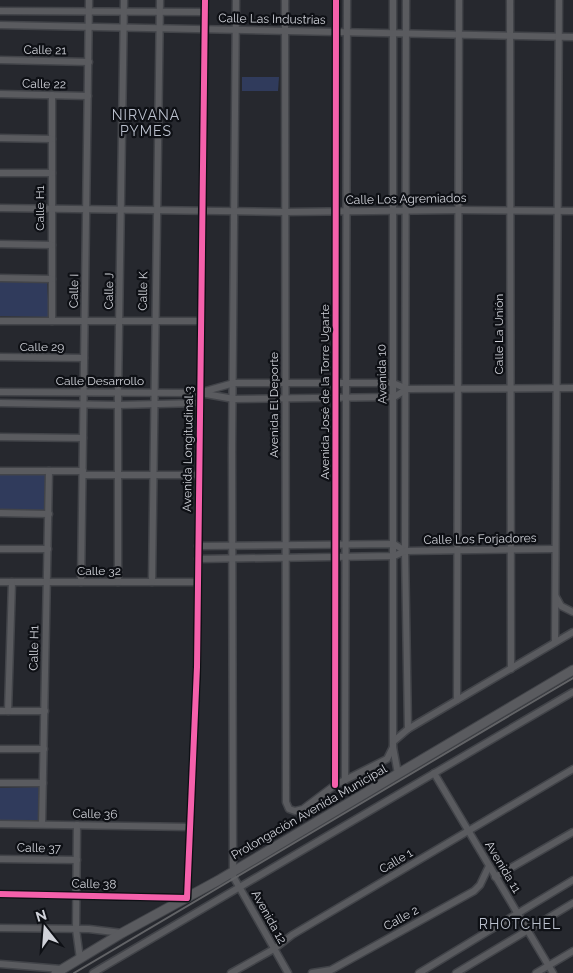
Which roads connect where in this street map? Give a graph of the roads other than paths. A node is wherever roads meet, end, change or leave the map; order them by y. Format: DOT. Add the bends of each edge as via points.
graph roads {
  1 [pos="89,0"];
  2 [pos="124,0"];
  3 [pos="160,0"];
  4 [pos="205,0"];
  5 [pos="236,0"];
  6 [pos="284,0"];
  7 [pos="336,0"];
  8 [pos="347,0"];
  9 [pos="392,0"];
  10 [pos="406,0"];
  11 [pos="459,0"];
  12 [pos="510,0"];
  13 [pos="559,0"];
  14 [pos="0,11"];
  15 [pos="89,11"];
  16 [pos="124,12"];
  17 [pos="160,12"];
  18 [pos="205,12"];
  19 [pos="0,25"];
  20 [pos="89,26"];
  21 [pos="124,27"];
  22 [pos="160,28"];
  23 [pos="205,29"];
  24 [pos="235,30"];
  25 [pos="284,31"];
  26 [pos="336,32"];
  27 [pos="347,32"];
  28 [pos="393,33"];
  29 [pos="406,33"];
  30 [pos="458,34"];
  31 [pos="510,36"];
  32 [pos="559,36"];
  33 [pos="573,37"];
  34 [pos="0,60"];
  35 [pos="88,62"];
  36 [pos="0,94"];
  37 [pos="52,95"];
  38 [pos="88,96"];
  39 [pos="0,138"];
  40 [pos="52,140"];
  41 [pos="0,173"];
  42 [pos="52,173"];
  43 [pos="0,208"];
  44 [pos="52,208"];
  45 [pos="86,209"];
  46 [pos="122,210"];
  47 [pos="156,210"];
  48 [pos="392,210"];
  49 [pos="406,210"];
  50 [pos="460,210"];
  51 [pos="510,210"];
  52 [pos="558,210"];
  53 [pos="202,211"];
  54 [pos="236,211"];
  55 [pos="573,211"];
  56 [pos="284,212"];
  57 [pos="336,212"];
  58 [pos="347,212"];
  59 [pos="0,244"];
  60 [pos="52,245"];
  61 [pos="0,278"];
  62 [pos="52,279"];
  63 [pos="0,321"];
  64 [pos="52,321"];
  65 [pos="85,321"];
  66 [pos="120,321"];
  67 [pos="154,321"];
  68 [pos="202,321"];
  69 [pos="0,358"];
  70 [pos="84,358"];
  71 [pos="285,382"];
  72 [pos="335,382"];
  73 [pos="346,382"];
  74 [pos="234,383"];
  75 [pos="394,383"];
  76 [pos="556,388"];
  77 [pos="573,388"];
  78 [pos="407,389"];
  79 [pos="459,389"];
  80 [pos="510,389"];
  81 [pos="0,392"];
  82 [pos="84,393"];
  83 [pos="118,393"];
  84 [pos="153,393"];
  85 [pos="200,393"];
  86 [pos="394,397"];
  87 [pos="285,398"];
  88 [pos="335,398"];
  89 [pos="346,398"];
  90 [pos="234,399"];
  91 [pos="0,403"];
  92 [pos="200,403"];
  93 [pos="84,404"];
  94 [pos="153,404"];
  95 [pos="118,405"];
  96 [pos="0,436"];
  97 [pos="83,438"];
  98 [pos="0,470"];
  99 [pos="49,471"];
  100 [pos="83,473"];
  101 [pos="118,475"];
  102 [pos="153,475"];
  103 [pos="199,475"];
  104 [pos="0,513"];
  105 [pos="49,514"];
  106 [pos="336,544"];
  107 [pos="346,544"];
  108 [pos="394,544"];
  109 [pos="286,545"];
  110 [pos="198,546"];
  111 [pos="234,546"];
  112 [pos="0,548"];
  113 [pos="48,549"];
  114 [pos="554,549"];
  115 [pos="458,550"];
  116 [pos="511,550"];
  117 [pos="405,551"];
  118 [pos="394,556"];
  119 [pos="336,558"];
  120 [pos="346,558"];
  121 [pos="198,559"];
  122 [pos="286,559"];
  123 [pos="234,560"];
  124 [pos="0,582"];
  125 [pos="12,582"];
  126 [pos="46,582"];
  127 [pos="81,582"];
  128 [pos="118,582"];
  129 [pos="152,582"];
  130 [pos="197,582"];
  131 [pos="555,594"];
  132 [pos="573,612"];
  133 [pos="573,632"];
  134 [pos="555,642"];
  135 [pos="511,669"];
  136 [pos="573,670"];
  137 [pos="573,692"];
  138 [pos="458,700"];
  139 [pos="45,710"];
  140 [pos="0,711"];
  141 [pos="8,711"];
  142 [pos="408,729"];
  143 [pos="393,744"];
  144 [pos="0,749"];
  145 [pos="44,749"];
  146 [pos="573,769"];
  147 [pos="434,773"];
  148 [pos="398,774"];
  149 [pos="345,780"];
  150 [pos="0,783"];
  151 [pos="44,783"];
  152 [pos="335,785"];
  153 [pos="0,824"];
  154 [pos="42,824"];
  155 [pos="77,825"];
  156 [pos="190,827"];
  157 [pos="468,831"];
  158 [pos="573,832"];
  159 [pos="0,859"];
  160 [pos="77,860"];
  161 [pos="489,866"];
  162 [pos="234,871"];
  163 [pos="495,877"];
  164 [pos="573,880"];
  165 [pos="241,889"];
  166 [pos="0,894"];
  167 [pos="76,895"];
  168 [pos="187,898"];
  169 [pos="573,903"];
  170 [pos="517,913"];
  171 [pos="0,928"];
  172 [pos="76,929"];
  173 [pos="527,930"];
  174 [pos="122,933"];
  175 [pos="274,949"];
  176 [pos="573,951"];
  177 [pos="80,959"];
  178 [pos="0,964"];
  179 [pos="548,966"];
  180 [pos="59,971"];
  181 [pos="93,973"];
  182 [pos="230,973"];
  183 [pos="288,973"];
  184 [pos="312,973"];
  185 [pos="419,973"];
  186 [pos="456,973"];
  187 [pos="536,973"];
  188 [pos="553,973"];
  1 -- 15 [label="street, Calle I"];
  2 -- 16 [label="street, Calle J"];
  3 -- 17 [label="street, Calle K"];
  4 -- 18 [label="street, Avenida Longitudinal 3"];
  5 -- 24 [label="street"];
  6 -- 25 [label="street, Avenida El Deporte"];
  7 -- 26 [label="street, Avenida José de la Torre Ugarte"];
  8 -- 27 [label="street, Avenida José de la Torre Ugarte"];
  9 -- 28 [label="street, Avenida 10"];
  10 -- 29 [label="street, Avenida 10"];
  11 -- 30 [label="street"];
  12 -- 31 [label="street, Calle La Unión"];
  13 -- 32 [label="street"];
  14 -- 15 [label="street, Calle Las Industrias"];
  15 -- 16 [label="street, Calle Las Industrias"];
  15 -- 20 [label="street, Calle I"];
  16 -- 17 [label="street, Calle Las Industrias"];
  16 -- 21 [label="street, Calle J"];
  17 -- 18 [label="street, Calle Las Industrias"];
  17 -- 22 [label="street, Calle K"];
  18 -- 23 [label="street, Avenida Longitudinal 3"];
  19 -- 20 [label="street, Calle Las Industrias"];
  20 -- 21 [label="street, Calle Las Industrias"];
  20 -- 35 [label="street, Calle I"];
  21 -- 22 [label="street, Calle Las Industrias"];
  21 -- 46 [label="street, Calle J"];
  22 -- 23 [label="street, Calle Las Industrias"];
  22 -- 47 [label="street, Calle K"];
  23 -- 24 [label="street, Calle Las Industrias"];
  23 -- 53 [label="street, Avenida Longitudinal 3"];
  24 -- 25 [label="street, Calle Las Industrias"];
  24 -- 54 [label="street"];
  25 -- 26 [label="street, Calle Las Industrias"];
  25 -- 56 [label="street, Avenida El Deporte"];
  26 -- 27 [label="street, Calle Las Industrias"];
  26 -- 57 [label="street, Avenida José de la Torre Ugarte"];
  27 -- 28 [label="street, Calle Las Industrias"];
  27 -- 58 [label="street, Avenida José de la Torre Ugarte"];
  28 -- 29 [label="street, Calle Las Industrias"];
  28 -- 48 [label="street, Avenida 10"];
  29 -- 30 [label="street, Calle Las Industrias"];
  29 -- 49 [label="street, Avenida 10"];
  30 -- 31 [label="street, Calle Las Industrias"];
  30 -- 50 [label="street"];
  31 -- 32 [label="street, Calle Las Industrias"];
  31 -- 51 [label="street, Calle La Unión"];
  32 -- 33 [label="street, Calle Las Industrias"];
  32 -- 52 [label="street"];
  34 -- 35 [label="street, Calle 21"];
  35 -- 38 [label="street, Calle I"];
  36 -- 37 [label="street, Calle 22"];
  37 -- 38 [label="street, Calle 22"];
  37 -- 40 [label="street, Calle H1"];
  38 -- 45 [label="street, Calle I"];
  39 -- 40 [label="street"];
  40 -- 42 [label="street, Calle H1"];
  41 -- 42 [label="street"];
  42 -- 44 [label="street, Calle H1"];
  43 -- 44 [label="street, Calle Los Agremiados"];
  44 -- 45 [label="street, Calle Los Agremiados"];
  44 -- 60 [label="street, Calle H1"];
  45 -- 46 [label="street, Calle Los Agremiados"];
  45 -- 65 [label="street, Calle I"];
  46 -- 47 [label="street, Calle Los Agremiados"];
  46 -- 66 [label="street, Calle J"];
  47 -- 53 [label="street, Calle Los Agremiados"];
  47 -- 67 [label="street, Calle K"];
  48 -- 49 [label="street, Calle Los Agremiados"];
  48 -- 58 [label="street, Calle Los Agremiados"];
  48 -- 75 [label="street, Avenida 10"];
  49 -- 50 [label="street, Calle Los Agremiados"];
  49 -- 78 [label="street, Avenida 10"];
  50 -- 51 [label="street, Calle Los Agremiados"];
  50 -- 79 [label="street"];
  51 -- 52 [label="street, Calle Los Agremiados"];
  51 -- 80 [label="street, Calle La Unión"];
  52 -- 55 [label="street, Calle Los Agremiados"];
  52 -- 76 [label="street"];
  53 -- 54 [label="street, Calle Los Agremiados"];
  53 -- 68 [label="street, Avenida Longitudinal 3"];
  54 -- 56 [label="street, Calle Los Agremiados"];
  54 -- 74 [label="street"];
  56 -- 57 [label="street, Calle Los Agremiados"];
  56 -- 71 [label="street, Avenida El Deporte"];
  57 -- 58 [label="street, Calle Los Agremiados"];
  57 -- 72 [label="street, Avenida José de la Torre Ugarte"];
  58 -- 73 [label="street, Avenida José de la Torre Ugarte"];
  59 -- 60 [label="street"];
  60 -- 62 [label="street, Calle H1"];
  61 -- 62 [label="street"];
  62 -- 64 [label="street, Calle H1"];
  63 -- 64 [label="street"];
  64 -- 65 [label="street"];
  65 -- 66 [label="street"];
  65 -- 70 [label="street, Calle I"];
  66 -- 67 [label="street"];
  66 -- 83 [label="street, Calle J"];
  67 -- 68 [label="street"];
  67 -- 84 [label="street, Calle K"];
  68 -- 85 [label="street, Avenida Longitudinal 3"];
  69 -- 70 [label="street, Calle 29"];
  70 -- 82 [label="street, Calle I"];
  71 -- 72 [label="street, Calle Desarrollo"];
  71 -- 74 [label="street, Calle Desarrollo"];
  71 -- 87 [label="street, Avenida El Deporte"];
  72 -- 73 [label="street, Calle Desarrollo"];
  72 -- 88 [label="street, Avenida José de la Torre Ugarte"];
  73 -- 75 [label="street, Calle Desarrollo"];
  73 -- 89 [label="street, Avenida José de la Torre Ugarte"];
  74 -- 85 [label="street, Calle Desarrollo"];
  74 -- 90 [label="street"];
  75 -- 78 [label="street, Calle Desarrollo"];
  75 -- 86 [label="street, Avenida 10"];
  76 -- 77 [label="street, Calle Desarrollo"];
  76 -- 80 [label="street, Calle Desarrollo"];
  76 -- 114 [label="street"];
  78 -- 79 [label="street, Calle Desarrollo"];
  78 -- 86 [label="street"];
  78 -- 117 [label="street, Avenida 10"];
  79 -- 80 [label="street, Calle Desarrollo"];
  79 -- 115 [label="street"];
  80 -- 116 [label="street, Calle La Unión"];
  81 -- 82 [label="street, Calle Desarrollo"];
  82 -- 83 [label="street, Calle Desarrollo"];
  82 -- 93 [label="street, Calle I"];
  83 -- 84 [label="street, Calle Desarrollo"];
  83 -- 95 [label="street, Calle J"];
  84 -- 85 [label="street, Calle Desarrollo"];
  84 -- 94 [label="street, Calle K"];
  85 -- 90 [label="street, Calle Desarrollo"];
  85 -- 92 [label="street, Avenida Longitudinal 3"];
  86 -- 89 [label="street, Calle Desarrollo"];
  86 -- 108 [label="street, Avenida 10"];
  87 -- 88 [label="street, Calle Desarrollo"];
  87 -- 90 [label="street, Calle Desarrollo"];
  87 -- 109 [label="street, Avenida El Deporte"];
  88 -- 89 [label="street, Calle Desarrollo"];
  88 -- 106 [label="street, Avenida José de la Torre Ugarte"];
  89 -- 107 [label="street, Avenida José de la Torre Ugarte"];
  90 -- 111 [label="street"];
  91 -- 93 [label="street, Calle Desarrollo"];
  92 -- 94 [label="street, Calle Desarrollo"];
  92 -- 103 [label="street, Avenida Longitudinal 3"];
  93 -- 95 [label="street, Calle Desarrollo"];
  93 -- 97 [label="street, Calle I"];
  94 -- 95 [label="street, Calle Desarrollo"];
  94 -- 102 [label="street, Calle K"];
  95 -- 101 [label="street, Calle J"];
  96 -- 97 [label="street"];
  97 -- 100 [label="street, Calle I"];
  98 -- 99 [label="street"];
  99 -- 100 [label="street"];
  99 -- 105 [label="street, Calle H1"];
  100 -- 101 [label="street"];
  100 -- 127 [label="street, Calle I"];
  101 -- 102 [label="street"];
  101 -- 128 [label="street, Calle J"];
  102 -- 103 [label="street"];
  102 -- 129 [label="street, Calle K"];
  103 -- 110 [label="street, Avenida Longitudinal 3"];
  104 -- 105 [label="street"];
  105 -- 113 [label="street, Calle H1"];
  106 -- 107 [label="street"];
  106 -- 109 [label="street"];
  106 -- 119 [label="street, Avenida José de la Torre Ugarte"];
  107 -- 108 [label="street"];
  107 -- 120 [label="street, Avenida José de la Torre Ugarte"];
  108 -- 117 [label="street, Calle Los Forjadores"];
  108 -- 118 [label="street, Avenida 10"];
  109 -- 111 [label="street"];
  109 -- 122 [label="street, Avenida El Deporte"];
  110 -- 111 [label="street"];
  110 -- 121 [label="street, Avenida Longitudinal 3"];
  111 -- 123 [label="street"];
  112 -- 113 [label="street"];
  113 -- 126 [label="street, Calle H1"];
  114 -- 116 [label="street, Calle Los Forjadores"];
  114 -- 131 [label="street"];
  115 -- 116 [label="street, Calle Los Forjadores"];
  115 -- 117 [label="street, Calle Los Forjadores"];
  115 -- 138 [label="street"];
  116 -- 135 [label="street, Calle La Unión"];
  117 -- 118 [label="street, Calle Los Forjadores"];
  117 -- 142 [label="street, Avenida 10"];
  118 -- 120 [label="street, Calle Los Forjadores"];
  118 -- 143 [label="street, Avenida 10"];
  119 -- 120 [label="street, Calle Los Forjadores"];
  119 -- 122 [label="street, Calle Los Forjadores"];
  119 -- 152 [label="street, Avenida José de la Torre Ugarte"];
  120 -- 149 [label="street, Avenida José de la Torre Ugarte"];
  121 -- 123 [label="street, Calle Los Forjadores"];
  121 -- 130 [label="street, Avenida Longitudinal 3"];
  122 -- 123 [label="street, Calle Los Forjadores"];
  122 -- 152 [label="street, Avenida El Deporte" via="286,802 295,811 302,809"];
  123 -- 162 [label="street"];
  124 -- 125 [label="street, Calle 32"];
  125 -- 126 [label="street, Calle 32"];
  125 -- 141 [label="street"];
  126 -- 127 [label="street, Calle 32"];
  126 -- 139 [label="street, Calle H1"];
  127 -- 128 [label="street, Calle 32"];
  128 -- 129 [label="street, Calle 32"];
  129 -- 130 [label="street, Calle 32"];
  130 -- 156 [label="street, Avenida Longitudinal 3"];
  131 -- 132 [label="street" via="561,606"];
  131 -- 134 [label="street"];
  133 -- 134 [label="street"];
  134 -- 135 [label="street"];
  135 -- 138 [label="street"];
  136 -- 148 [label="main road, Prolongación Avenida Municipal"];
  137 -- 147 [label="street"];
  138 -- 142 [label="street"];
  139 -- 141 [label="street"];
  139 -- 145 [label="street, Calle H1"];
  140 -- 141 [label="street"];
  142 -- 143 [label="street"];
  143 -- 148 [label="street, Avenida 10"];
  143 -- 149 [label="street" via="386,758"];
  144 -- 145 [label="street"];
  145 -- 151 [label="street, Calle H1"];
  146 -- 157 [label="street, Calle 1"];
  147 -- 157 [label="street, Avenida 11"];
  147 -- 165 [label="street"];
  148 -- 162 [label="main road, Prolongación Avenida Municipal"];
  149 -- 152 [label="street"];
  150 -- 151 [label="street"];
  151 -- 154 [label="street, Calle H1"];
  153 -- 154 [label="street, Calle 36"];
  154 -- 155 [label="street, Calle 36"];
  155 -- 156 [label="street, Calle 36"];
  155 -- 160 [label="street"];
  156 -- 168 [label="street, Avenida Longitudinal 3"];
  157 -- 161 [label="street, Avenida 11"];
  157 -- 175 [label="street, Calle 1" via="292,935"];
  158 -- 163 [label="street"];
  159 -- 160 [label="street, Calle 37"];
  160 -- 167 [label="street"];
  161 -- 163 [label="street, Avenida 11"];
  161 -- 184 [label="street, Calle 2" via="474,890 330,970"];
  162 -- 165 [label="street, Avenida 12" via="234,879"];
  162 -- 168 [label="main road, Prolongación Avenida Municipal"];
  163 -- 170 [label="street, Avenida 11"];
  164 -- 170 [label="street"];
  165 -- 175 [label="street, Avenida 12"];
  165 -- 181 [label="street"];
  166 -- 167 [label="street, Calle 38"];
  167 -- 168 [label="street, Calle 38"];
  167 -- 172 [label="street"];
  168 -- 174 [label="main road, Prolongación Avenida Municipal"];
  169 -- 173 [label="street"];
  170 -- 173 [label="street, Avenida 11"];
  170 -- 185 [label="street"];
  171 -- 172 [label="street"];
  172 -- 174 [label="street"];
  172 -- 177 [label="street"];
  173 -- 179 [label="street, Avenida 11"];
  173 -- 186 [label="street"];
  174 -- 177 [label="main road, Prolongación Avenida Municipal"];
  175 -- 182 [label="street, Calle 1"];
  175 -- 183 [label="street, Avenida 12"];
  176 -- 179 [label="street"];
  177 -- 180 [label="main road, Prolongación Avenida Municipal"];
  178 -- 180 [label="street"];
  179 -- 187 [label="street"];
  179 -- 188 [label="street, Avenida 11"];
}
